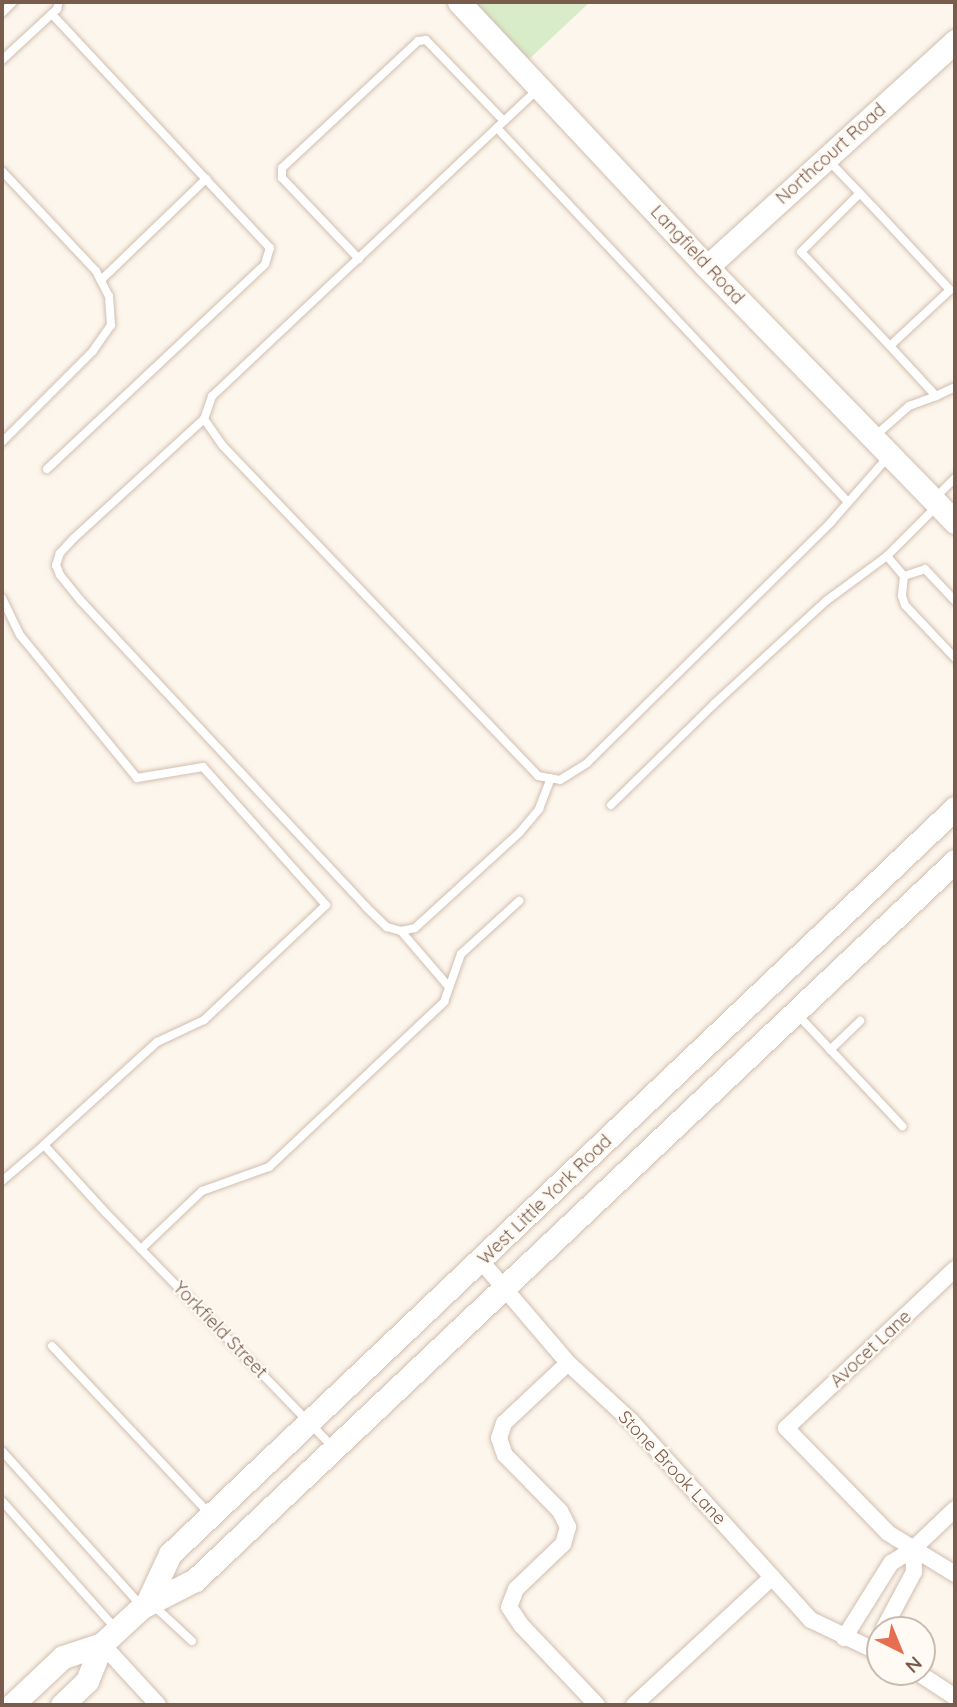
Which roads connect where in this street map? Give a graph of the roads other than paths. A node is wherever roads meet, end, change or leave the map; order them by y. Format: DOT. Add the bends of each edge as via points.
graph roads {
  1 [pos="13,2"];
  2 [pos="59,2"];
  3 [pos="459,2"];
  4 [pos="2,13"];
  5 [pos="52,14"];
  6 [pos="955,41"];
  7 [pos="2,60"];
  8 [pos="539,88"];
  9 [pos="500,125"];
  10 [pos="827,158"];
  11 [pos="2,171"];
  12 [pos="206,179"];
  13 [pos="860,193"];
  14 [pos="359,259"];
  15 [pos="707,267"];
  16 [pos="101,280"];
  17 [pos="890,346"];
  18 [pos="955,387"];
  19 [pos="936,396"];
  20 [pos="204,419"];
  21 [pos="873,439"];
  22 [pos="2,442"];
  23 [pos="889,456"];
  24 [pos="47,469"];
  25 [pos="955,478"];
  26 [pos="848,502"];
  27 [pos="935,504"];
  28 [pos="955,522"];
  29 [pos="955,531"];
  30 [pos="887,556"];
  31 [pos="904,576"];
  32 [pos="2,598"];
  33 [pos="955,601"];
  34 [pos="955,658"];
  35 [pos="551,778"];
  36 [pos="611,805"];
  37 [pos="955,808"];
  38 [pos="955,860"];
  39 [pos="891,869"];
  40 [pos="918,896"];
  41 [pos="519,901"];
  42 [pos="401,931"];
  43 [pos="449,987"];
  44 [pos="795,1012"];
  45 [pos="860,1021"];
  46 [pos="830,1050"];
  47 [pos="697,1055"];
  48 [pos="723,1080"];
  49 [pos="902,1126"];
  50 [pos="44,1145"];
  51 [pos="2,1181"];
  52 [pos="141,1249"];
  53 [pos="481,1261"];
  54 [pos="955,1269"];
  55 [pos="504,1288"];
  56 [pos="51,1346"];
  57 [pos="568,1363"];
  58 [pos="309,1422"];
  59 [pos="334,1448"];
  60 [pos="2,1451"];
  61 [pos="2,1501"];
  62 [pos="955,1509"];
  63 [pos="211,1515"];
  64 [pos="913,1549"];
  65 [pos="955,1574"];
  66 [pos="772,1577"];
  67 [pos="145,1604"];
  68 [pos="890,1616"];
  69 [pos="109,1637"];
  70 [pos="844,1638"];
  71 [pos="192,1641"];
  72 [pos="866,1644"];
  73 [pos="936,1685"];
  74 [pos="955,1697"];
  75 [pos="12,1705"];
  76 [pos="62,1705"];
  77 [pos="158,1705"];
  78 [pos="597,1705"];
  79 [pos="634,1705"];
  1 -- 4 [label="lane"];
  2 -- 5 [label="lane"];
  3 -- 8 [label="main road, Langfield Road"];
  5 -- 7 [label="lane"];
  5 -- 12 [label="lane"];
  6 -- 10 [label="main road, Northcourt Road"];
  8 -- 9 [label="lane"];
  8 -- 15 [label="main road, Langfield Road"];
  9 -- 14 [label="lane"];
  9 -- 14 [label="lane" via="426,40 418,41 282,168 282,178"];
  9 -- 26 [label="lane"];
  10 -- 13 [label="lane"];
  10 -- 15 [label="main road, Northcourt Road"];
  11 -- 16 [label="lane"];
  12 -- 16 [label="lane"];
  12 -- 24 [label="lane" via="270,248 265,264"];
  13 -- 17 [label="lane" via="801,252"];
  13 -- 17 [label="lane" via="950,290"];
  14 -- 20 [label="lane" via="212,397"];
  15 -- 21 [label="main road, Langfield Road"];
  16 -- 22 [label="lane" via="109,296 111,325 93,351"];
  17 -- 19 [label="lane"];
  18 -- 19 [label="lane"];
  19 -- 21 [label="lane" via="909,406"];
  20 -- 35 [label="lane" via="223,446 538,776"];
  20 -- 42 [label="lane" via="60,553 56,565 60,575 366,907 387,926"];
  21 -- 23 [label="main road, Langfield Road"];
  23 -- 26 [label="lane"];
  23 -- 27 [label="main road, Langfield Road"];
  25 -- 27 [label="lane"];
  26 -- 35 [label="lane" via="587,763 559,780"];
  27 -- 28 [label="main road, Langfield Road"];
  27 -- 29 [label="main road, Langfield Road"];
  27 -- 30 [label="lane"];
  30 -- 31 [label="lane"];
  30 -- 36 [label="lane" via="826,601"];
  31 -- 33 [label="lane" via="925,569"];
  31 -- 34 [label="lane" via="905,605"];
  32 -- 50 [label="lane" via="20,635 137,778 203,767 326,905 204,1020 158,1042"];
  35 -- 42 [label="lane" via="539,809 520,832 415,928"];
  37 -- 39 [label="main road, West Little York Road"];
  38 -- 40 [label="main road, West Little York Road"];
  39 -- 40 [label="main road"];
  39 -- 47 [label="main road, West Little York Road"];
  40 -- 44 [label="main road, West Little York Road"];
  41 -- 43 [label="lane" via="461,954"];
  42 -- 43 [label="lane"];
  43 -- 52 [label="lane" via="444,1002 269,1167 202,1191"];
  44 -- 46 [label="lane"];
  44 -- 48 [label="main road, West Little York Road"];
  45 -- 46 [label="lane"];
  46 -- 49 [label="lane"];
  47 -- 48 [label="main road"];
  47 -- 53 [label="main road, West Little York Road"];
  48 -- 55 [label="main road, West Little York Road"];
  50 -- 51 [label="lane"];
  50 -- 52 [label="lane, Yorkfield Street"];
  52 -- 58 [label="lane, Yorkfield Street"];
  53 -- 55 [label="street, Stone Brook Lane"];
  53 -- 58 [label="main road, West Little York Road"];
  54 -- 64 [label="street, Avocet Lane" via="786,1428 888,1533"];
  55 -- 57 [label="street, Stone Brook Lane"];
  55 -- 59 [label="main road, West Little York Road"];
  56 -- 63 [label="lane"];
  57 -- 66 [label="street, Stone Brook Lane" via="632,1422"];
  57 -- 78 [label="street" via="504,1423 499,1438 505,1455 560,1511 568,1527 563,1544 516,1589 509,1607"];
  58 -- 59 [label="lane, Yorkfield Street"];
  58 -- 63 [label="main road, West Little York Road"];
  59 -- 67 [label="main road, West Little York Road" via="195,1580"];
  60 -- 67 [label="lane"];
  61 -- 69 [label="lane"];
  62 -- 64 [label="street"];
  63 -- 67 [label="main road, West Little York Road" via="170,1554"];
  64 -- 65 [label="street"];
  64 -- 68 [label="street" via="914,1572"];
  64 -- 70 [label="street" via="891,1563"];
  66 -- 70 [label="street, Stone Brook Lane" via="811,1620"];
  66 -- 79 [label="street"];
  67 -- 69 [label="main road, West Little York Road"];
  67 -- 71 [label="lane"];
  69 -- 75 [label="main road, West Little York Road" via="63,1657"];
  69 -- 76 [label="main road, West Little York Road" via="87,1681"];
  69 -- 77 [label="street"];
  70 -- 72 [label="street, Stone Brook Lane"];
  73 -- 74 [label="street"];
}
